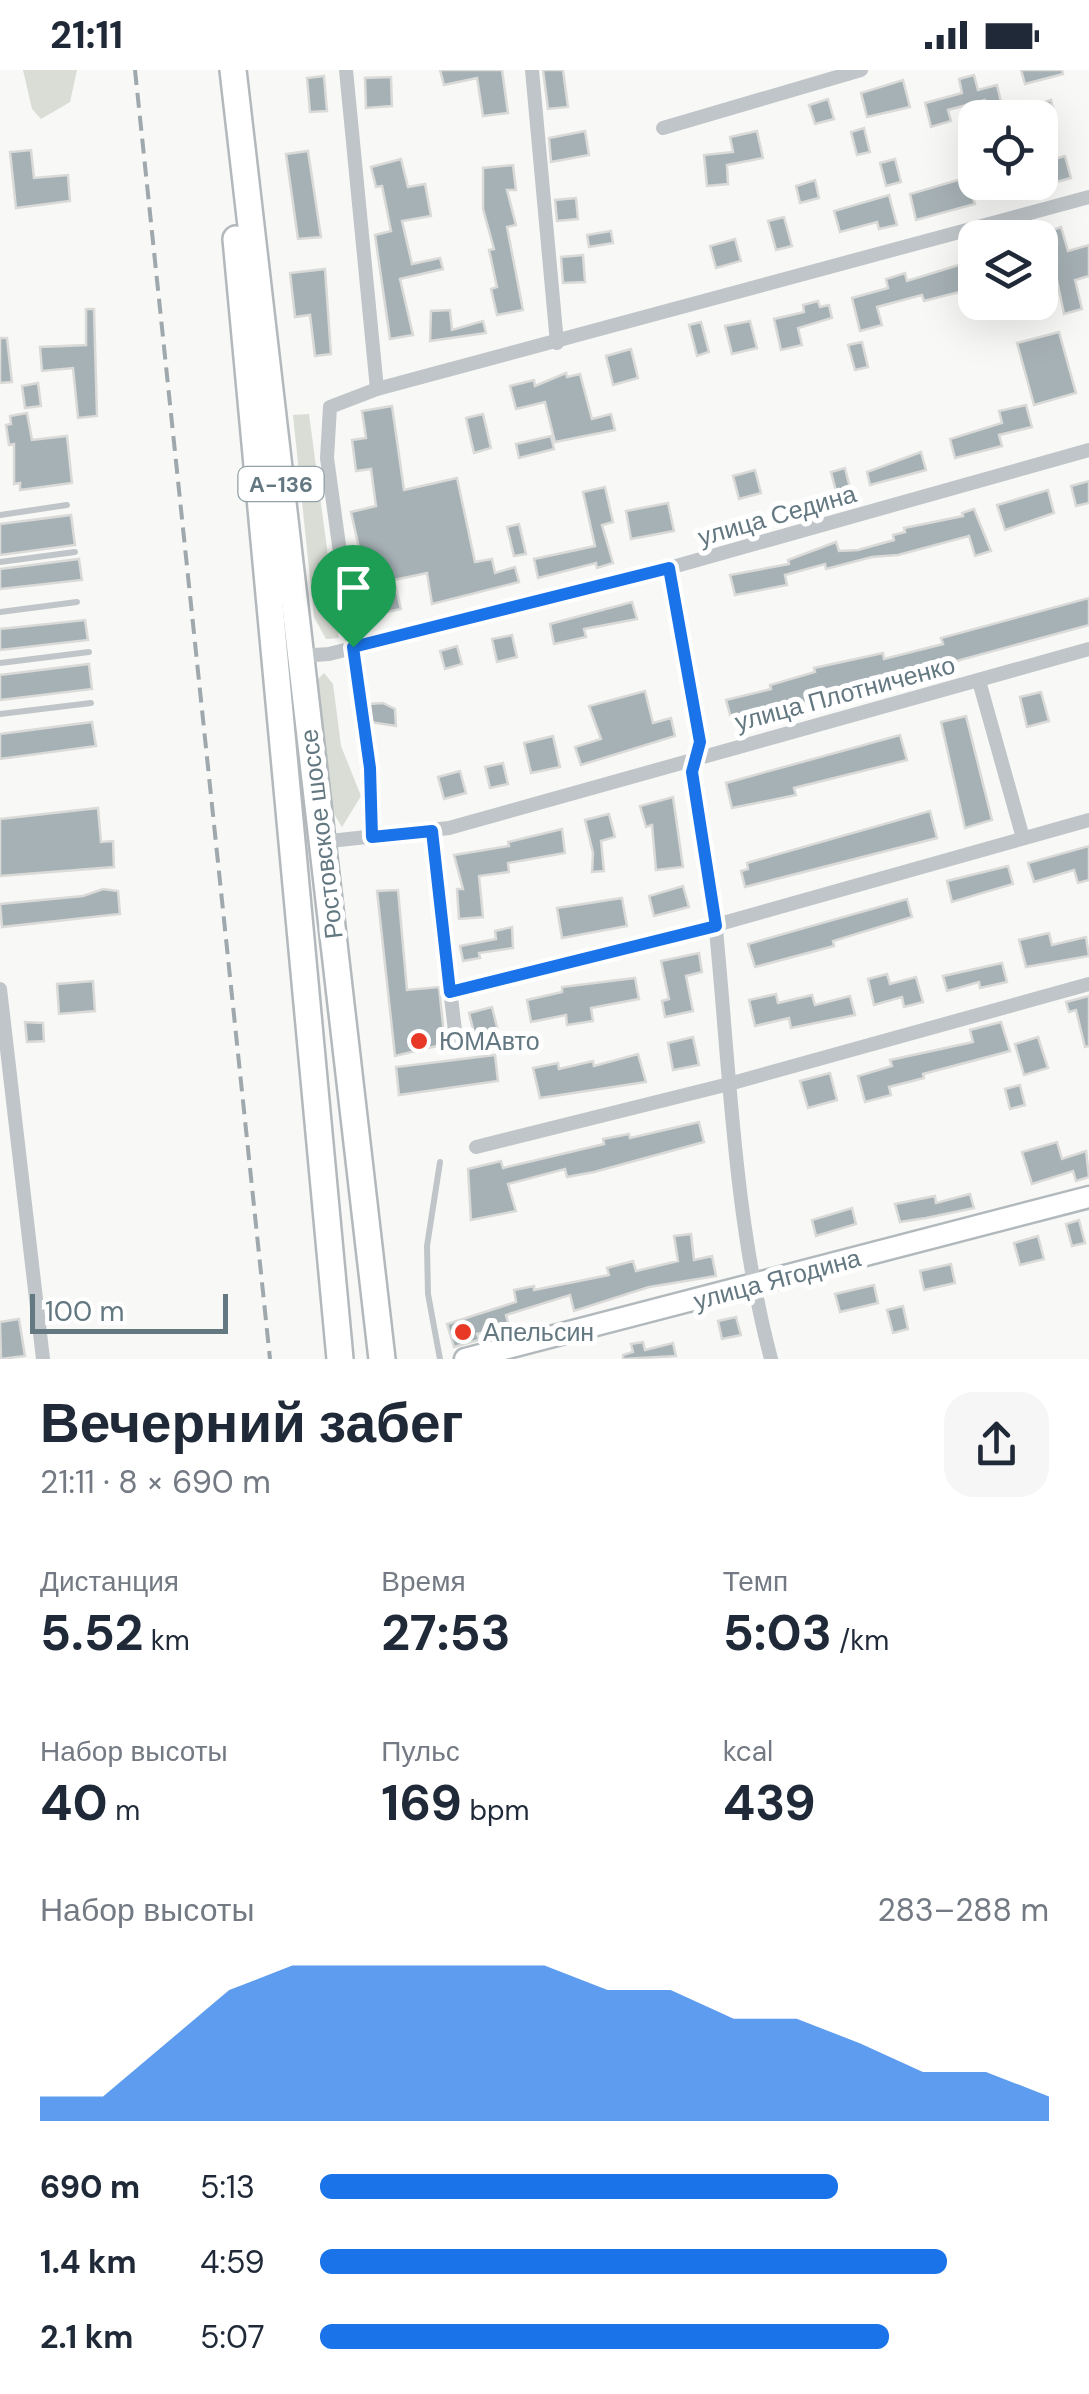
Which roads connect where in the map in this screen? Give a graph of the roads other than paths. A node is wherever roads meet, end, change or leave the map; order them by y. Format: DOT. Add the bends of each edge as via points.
graph roads {
  1 [pos="217,70"];
  2 [pos="233,70"];
  3 [pos="346,70"];
  4 [pos="532,70"];
  5 [pos="861,70"];
  6 [pos="663,128"];
  7 [pos="1089,198"];
  8 [pos="557,343"];
  9 [pos="377,389"];
  10 [pos="1089,450"];
  11 [pos="67,505"];
  12 [pos="0,515"];
  13 [pos="75,552"];
  14 [pos="0,562"];
  15 [pos="669,568"];
  16 [pos="77,602"];
  17 [pos="0,612"];
  18 [pos="353,647"];
  19 [pos="1089,649"];
  20 [pos="89,652"];
  21 [pos="300,656"];
  22 [pos="0,663"];
  23 [pos="978,682"];
  24 [pos="91,704"];
  25 [pos="0,714"];
  26 [pos="695,756"];
  27 [pos="1089,820"];
  28 [pos="432,831"];
  29 [pos="372,837"];
  30 [pos="1023,838"];
  31 [pos="321,842"];
  32 [pos="716,926"];
  33 [pos="1089,984"];
  34 [pos="0,989"];
  35 [pos="450,992"];
  36 [pos="456,1039"];
  37 [pos="350,1083"];
  38 [pos="728,1084"];
  39 [pos="314,1086"];
  40 [pos="476,1147"];
  41 [pos="440,1162"];
  42 [pos="1089,1197"];
  43 [pos="753,1286"];
  44 [pos="43,1359"];
  45 [pos="340,1359"];
  46 [pos="382,1359"];
  47 [pos="440,1359"];
  48 [pos="465,1359"];
  49 [pos="771,1359"];
  1 -- 39 [label="highway, Ростовское шоссе / А-136"];
  2 -- 21 [label="highway, Ростовское шоссе / А-136"];
  3 -- 9 [label="street"];
  4 -- 8 [label="street"];
  5 -- 6 [label="street"];
  7 -- 8 [label="street"];
  8 -- 9 [label="street"];
  9 -- 18 [label="street" via="330,407 326,458"];
  10 -- 15 [label="street, улица Седина"];
  11 -- 12 [label="lane"];
  13 -- 14 [label="lane"];
  15 -- 18 [label="street, улица Седина"];
  15 -- 26 [label="lane" via="700,742"];
  16 -- 17 [label="lane"];
  18 -- 21 [label="street, улица Седина"];
  18 -- 29 [label="lane"];
  19 -- 23 [label="street, улица Плотниченко"];
  20 -- 22 [label="lane"];
  21 -- 31 [label="highway, Ростовское шоссе / А-136"];
  23 -- 26 [label="street, улица Плотниченко"];
  23 -- 30 [label="street"];
  24 -- 25 [label="lane"];
  26 -- 28 [label="street, улица Плотниченко"];
  26 -- 32 [label="street"];
  27 -- 30 [label="street"];
  28 -- 29 [label="street, улица Плотниченко"];
  28 -- 35 [label="street"];
  29 -- 31 [label="street, улица Плотниченко"];
  30 -- 32 [label="street"];
  31 -- 37 [label="highway, Ростовское шоссе / А-136"];
  32 -- 35 [label="street"];
  32 -- 38 [label="street"];
  33 -- 38 [label="street"];
  34 -- 44 [label="street"];
  35 -- 36 [label="street"];
  37 -- 39 [label="highway" via="330,1070"];
  37 -- 46 [label="highway, Ростовское шоссе / А-136"];
  38 -- 40 [label="street"];
  38 -- 43 [label="street"];
  39 -- 45 [label="highway, Ростовское шоссе / А-136"];
  41 -- 47 [label="lane" via="427,1246"];
  42 -- 43 [label="street, улица Ягодина"];
  43 -- 48 [label="street, улица Ягодина"];
  43 -- 49 [label="street"];
}
